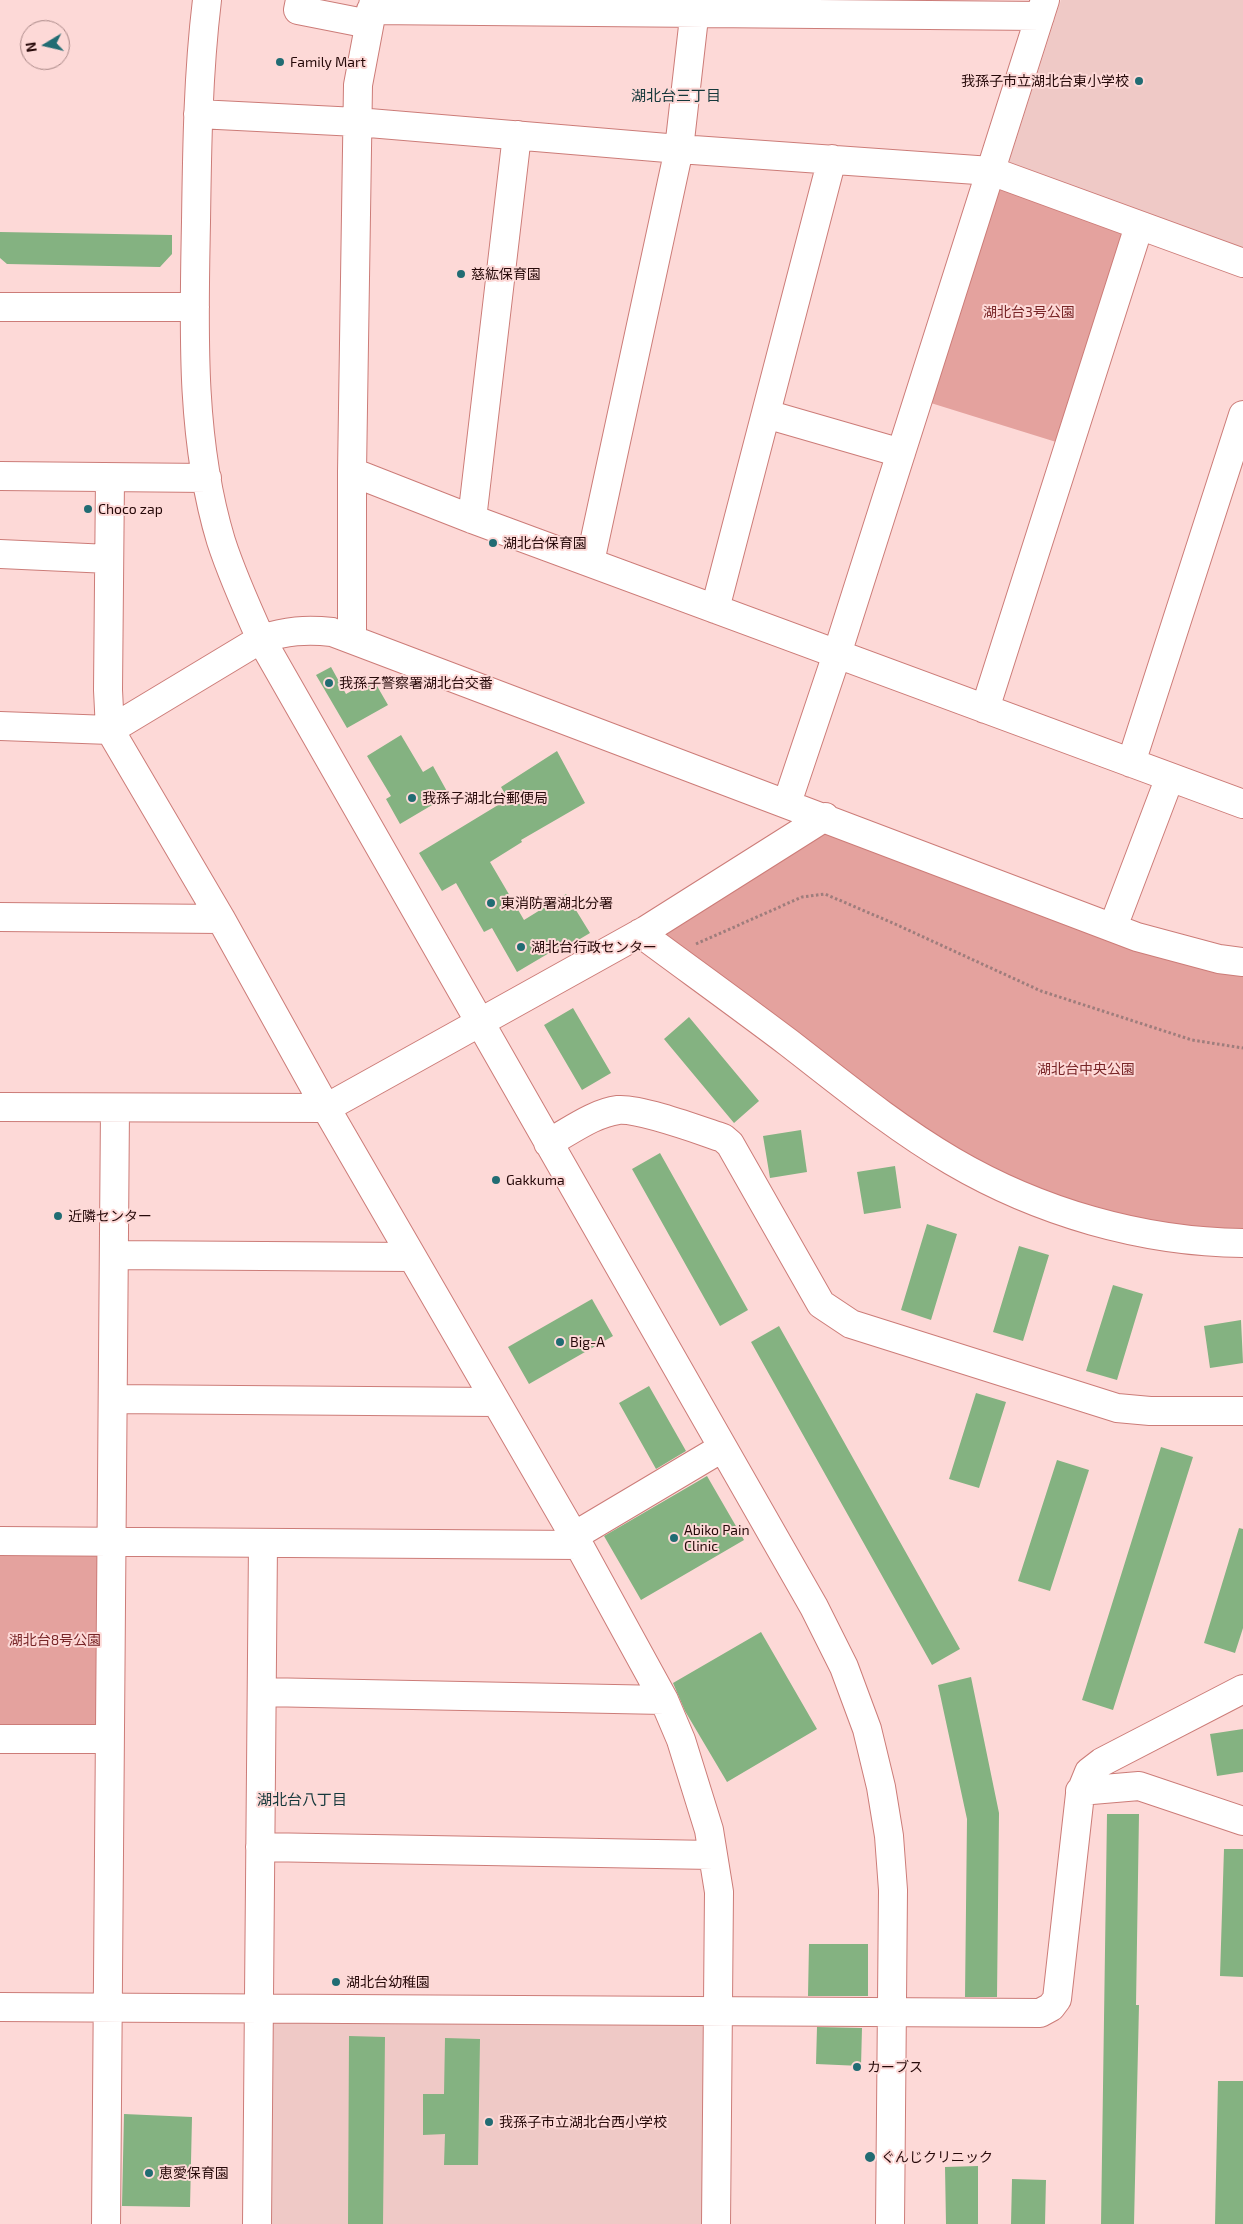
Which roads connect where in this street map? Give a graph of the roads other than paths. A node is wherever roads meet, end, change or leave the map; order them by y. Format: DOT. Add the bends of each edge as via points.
graph roads {
  1 [pos="207,0"];
  2 [pos="300,0"];
  3 [pos="696,6"];
  4 [pos="1042,8"];
  5 [pos="371,11"];
  6 [pos="198,114"];
  7 [pos="357,122"];
  8 [pos="517,134"];
  9 [pos="679,149"];
  10 [pos="832,159"];
  11 [pos="991,171"];
  12 [pos="1139,226"];
  13 [pos="1243,263"];
  14 [pos="0,307"];
  15 [pos="195,307"];
  16 [pos="766,414"];
  17 [pos="1243,415"];
  18 [pos="901,453"];
  19 [pos="352,472"];
  20 [pos="0,476"];
  21 [pos="110,478"];
  22 [pos="207,478"];
  23 [pos="472,520"];
  24 [pos="0,554"];
  25 [pos="109,559"];
  26 [pos="590,562"];
  27 [pos="715,609"];
  28 [pos="261,638"];
  29 [pos="352,639"];
  30 [pos="837,654"];
  31 [pos="985,709"];
  32 [pos="0,726"];
  33 [pos="110,730"];
  34 [pos="1131,763"];
  35 [pos="1170,777"];
  36 [pos="787,803"];
  37 [pos="1243,804"];
  38 [pos="825,817"];
  39 [pos="0,916"];
  40 [pos="221,919"];
  41 [pos="1113,928"];
  42 [pos="640,934"];
  43 [pos="1243,962"];
  44 [pos="481,1024"];
  45 [pos="0,1107"];
  46 [pos="115,1108"];
  47 [pos="326,1108"];
  48 [pos="548,1143"];
  49 [pos="1243,1243"];
  50 [pos="115,1255"];
  51 [pos="412,1257"];
  52 [pos="113,1399"];
  53 [pos="495,1402"];
  54 [pos="1243,1411"];
  55 [pos="722,1448"];
  56 [pos="0,1540"];
  57 [pos="576,1541"];
  58 [pos="111,1542"];
  59 [pos="263,1542"];
  60 [pos="1243,1689"];
  61 [pos="262,1692"];
  62 [pos="664,1700"];
  63 [pos="0,1739"];
  64 [pos="110,1739"];
  65 [pos="1129,1748"];
  66 [pos="1139,1786"];
  67 [pos="1080,1790"];
  68 [pos="1243,1820"];
  69 [pos="260,1847"];
  70 [pos="713,1855"];
  71 [pos="0,2007"];
  72 [pos="108,2008"];
  73 [pos="259,2009"];
  74 [pos="718,2012"];
  75 [pos="892,2013"];
  76 [pos="106,2224"];
  77 [pos="258,2224"];
  78 [pos="716,2224"];
  79 [pos="890,2224"];
  1 -- 6 [label="street"];
  2 -- 5 [label="street" via="298,10"];
  3 -- 4 [label="street"];
  3 -- 5 [label="street"];
  3 -- 9 [label="street"];
  4 -- 11 [label="street"];
  5 -- 7 [label="street" via="358,85"];
  6 -- 7 [label="street"];
  6 -- 15 [label="street"];
  7 -- 8 [label="street"];
  7 -- 19 [label="street"];
  8 -- 9 [label="street"];
  8 -- 23 [label="street"];
  9 -- 10 [label="street"];
  9 -- 26 [label="street"];
  10 -- 11 [label="street"];
  10 -- 16 [label="street"];
  11 -- 12 [label="street"];
  11 -- 18 [label="street"];
  12 -- 13 [label="street"];
  12 -- 31 [label="street"];
  14 -- 15 [label="street"];
  15 -- 22 [label="street" via="199,417"];
  16 -- 18 [label="street"];
  16 -- 27 [label="street"];
  17 -- 34 [label="street"];
  18 -- 30 [label="street"];
  19 -- 23 [label="street"];
  19 -- 29 [label="street"];
  20 -- 21 [label="street"];
  21 -- 22 [label="street"];
  21 -- 25 [label="street"];
  22 -- 28 [label="street" via="221,540 238,589"];
  23 -- 26 [label="street"];
  24 -- 25 [label="street"];
  25 -- 33 [label="street"];
  26 -- 27 [label="street"];
  27 -- 30 [label="street"];
  28 -- 29 [label="street" via="306,629 332,632"];
  28 -- 33 [label="street"];
  28 -- 44 [label="street"];
  29 -- 36 [label="street"];
  30 -- 31 [label="street"];
  30 -- 36 [label="street"];
  31 -- 34 [label="street"];
  32 -- 33 [label="street"];
  33 -- 40 [label="street"];
  34 -- 35 [label="street"];
  35 -- 37 [label="street"];
  35 -- 41 [label="street"];
  36 -- 38 [label="street"];
  38 -- 41 [label="street"];
  38 -- 42 [label="street"];
  39 -- 40 [label="street"];
  40 -- 47 [label="street"];
  41 -- 43 [label="street" via="1201,954"];
  42 -- 44 [label="street"];
  42 -- 49 [label="street" via="912,1135 985,1179 1034,1201 1128,1229 1176,1240"];
  44 -- 47 [label="street"];
  44 -- 48 [label="street"];
  45 -- 46 [label="street"];
  46 -- 47 [label="street"];
  46 -- 50 [label="street"];
  47 -- 51 [label="street"];
  48 -- 54 [label="street" via="600,1115 617,1110 636,1112 723,1138 730,1144 821,1304 851,1324 1117,1408 1150,1412"];
  48 -- 55 [label="street"];
  50 -- 51 [label="street"];
  50 -- 52 [label="street"];
  51 -- 53 [label="street"];
  52 -- 53 [label="street"];
  52 -- 58 [label="street"];
  53 -- 57 [label="street"];
  55 -- 57 [label="street"];
  55 -- 75 [label="street" via="814,1607 844,1667 867,1729 881,1787 893,1890"];
  56 -- 58 [label="street"];
  57 -- 59 [label="street"];
  57 -- 62 [label="street"];
  58 -- 59 [label="street"];
  58 -- 64 [label="street"];
  59 -- 61 [label="street"];
  60 -- 65 [label="street"];
  61 -- 62 [label="street"];
  61 -- 69 [label="street"];
  62 -- 70 [label="street" via="709,1830"];
  63 -- 64 [label="street"];
  64 -- 72 [label="street"];
  65 -- 66 [label="street"];
  65 -- 67 [label="street" via="1088,1772"];
  66 -- 67 [label="street"];
  66 -- 68 [label="street"];
  67 -- 75 [label="street" via="1060,1985 1057,1999 1051,2007 1028,2014"];
  69 -- 70 [label="street"];
  69 -- 73 [label="street"];
  70 -- 74 [label="street" via="719,1892"];
  71 -- 72 [label="street"];
  72 -- 73 [label="street"];
  72 -- 76 [label="street"];
  73 -- 74 [label="street"];
  73 -- 77 [label="street"];
  74 -- 75 [label="street"];
  74 -- 78 [label="street"];
  75 -- 79 [label="street"];
}
